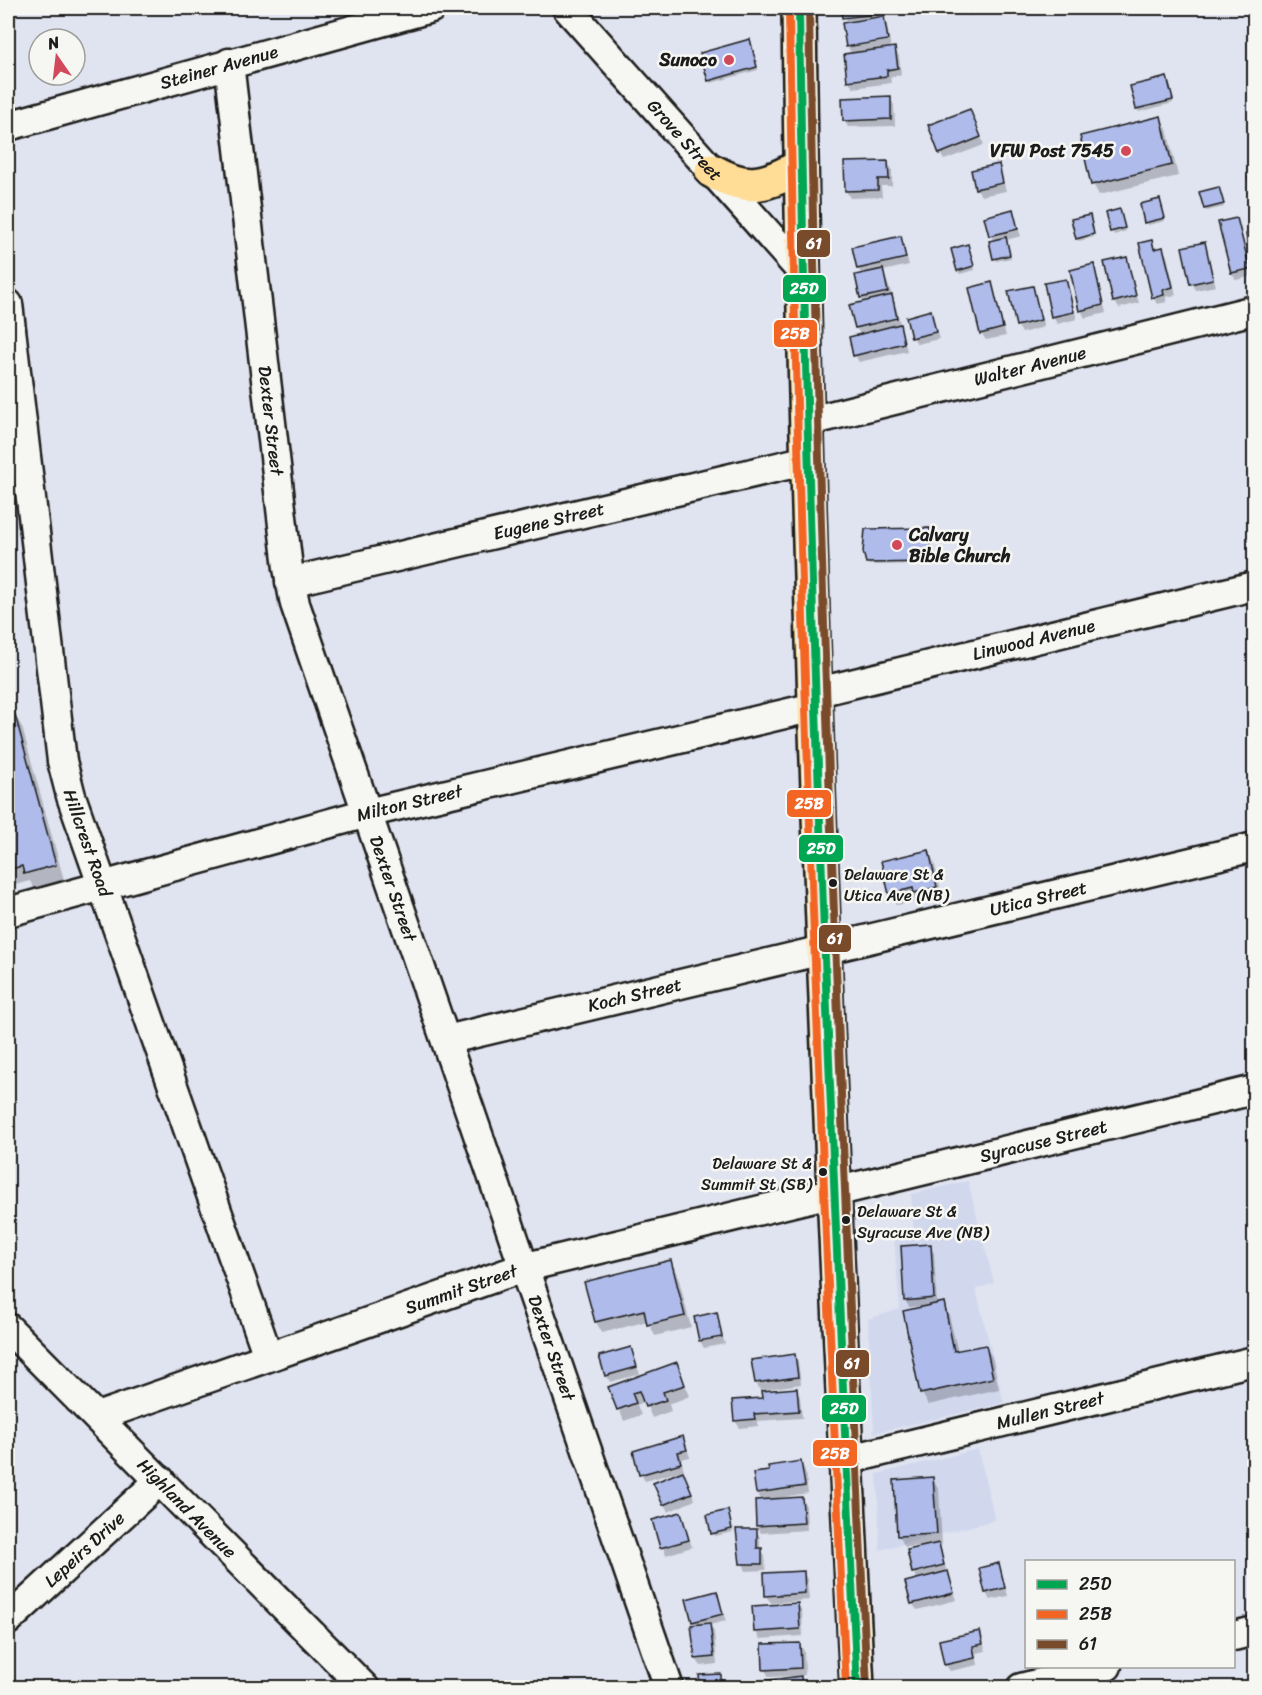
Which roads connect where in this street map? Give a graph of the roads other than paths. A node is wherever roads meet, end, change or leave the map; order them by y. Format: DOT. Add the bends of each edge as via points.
graph roads {
  1 [pos="431,8"];
  2 [pos="567,8"];
  3 [pos="799,8"];
  4 [pos="229,63"];
  5 [pos="8,126"];
  6 [pos="801,166"];
  7 [pos="712,171"];
  8 [pos="802,273"];
  9 [pos="8,304"];
  10 [pos="1254,310"];
  11 [pos="807,422"];
  12 [pos="808,460"];
  13 [pos="290,582"];
  14 [pos="1254,586"];
  15 [pos="814,700"];
  16 [pos="367,813"];
  17 [pos="1254,847"];
  18 [pos="101,886"];
  19 [pos="8,912"];
  20 [pos="822,952"];
  21 [pos="446,1040"];
  22 [pos="1254,1090"];
  23 [pos="833,1193"];
  24 [pos="522,1268"];
  25 [pos="8,1328"];
  26 [pos="268,1356"];
  27 [pos="1254,1361"];
  28 [pos="97,1417"];
  29 [pos="846,1460"];
  30 [pos="160,1480"];
  31 [pos="8,1620"];
  32 [pos="1254,1630"];
  33 [pos="1235,1635"];
  34 [pos="1099,1668"];
  35 [pos="365,1688"];
  36 [pos="669,1688"];
  37 [pos="857,1688"];
  38 [pos="1021,1688"];
  1 -- 4 [label="street, Steiner Avenue"];
  2 -- 7 [label="street, Grove Street"];
  3 -- 6 [label="main road"];
  4 -- 5 [label="street, Steiner Avenue"];
  4 -- 13 [label="street, Dexter Street"];
  6 -- 7 [label="main road" via="773,181 751,185 732,182"];
  6 -- 8 [label="main road"];
  7 -- 8 [label="street, Grove Street"];
  8 -- 11 [label="main road"];
  9 -- 18 [label="street, Hillcrest Road" via="62,760"];
  10 -- 11 [label="street, Walter Avenue"];
  11 -- 12 [label="main road"];
  12 -- 13 [label="street, Eugene Street"];
  12 -- 15 [label="main road"];
  13 -- 16 [label="street, Dexter Street"];
  14 -- 15 [label="street, Linwood Avenue"];
  15 -- 16 [label="street, Milton Street"];
  15 -- 20 [label="main road"];
  16 -- 18 [label="street, Milton Street"];
  16 -- 21 [label="street, Dexter Street"];
  17 -- 20 [label="street, Utica Street"];
  18 -- 19 [label="street, Milton Street"];
  18 -- 26 [label="street, Hillcrest Road"];
  20 -- 21 [label="street, Koch Street"];
  20 -- 23 [label="main road"];
  21 -- 24 [label="street, Dexter Street"];
  22 -- 23 [label="street, Syracuse Street"];
  23 -- 24 [label="street, Summit Street"];
  23 -- 29 [label="main road"];
  24 -- 26 [label="street, Summit Street"];
  24 -- 36 [label="street, Dexter Street"];
  25 -- 28 [label="street, Highland Avenue"];
  26 -- 28 [label="street, Summit Street"];
  27 -- 29 [label="street, Mullen Street"];
  28 -- 30 [label="street, Highland Avenue"];
  29 -- 37 [label="main road"];
  30 -- 31 [label="street, Lepeirs Drive"];
  30 -- 35 [label="street, Highland Avenue"];
  32 -- 33 [label="street"];
  34 -- 38 [label="street"];
}
